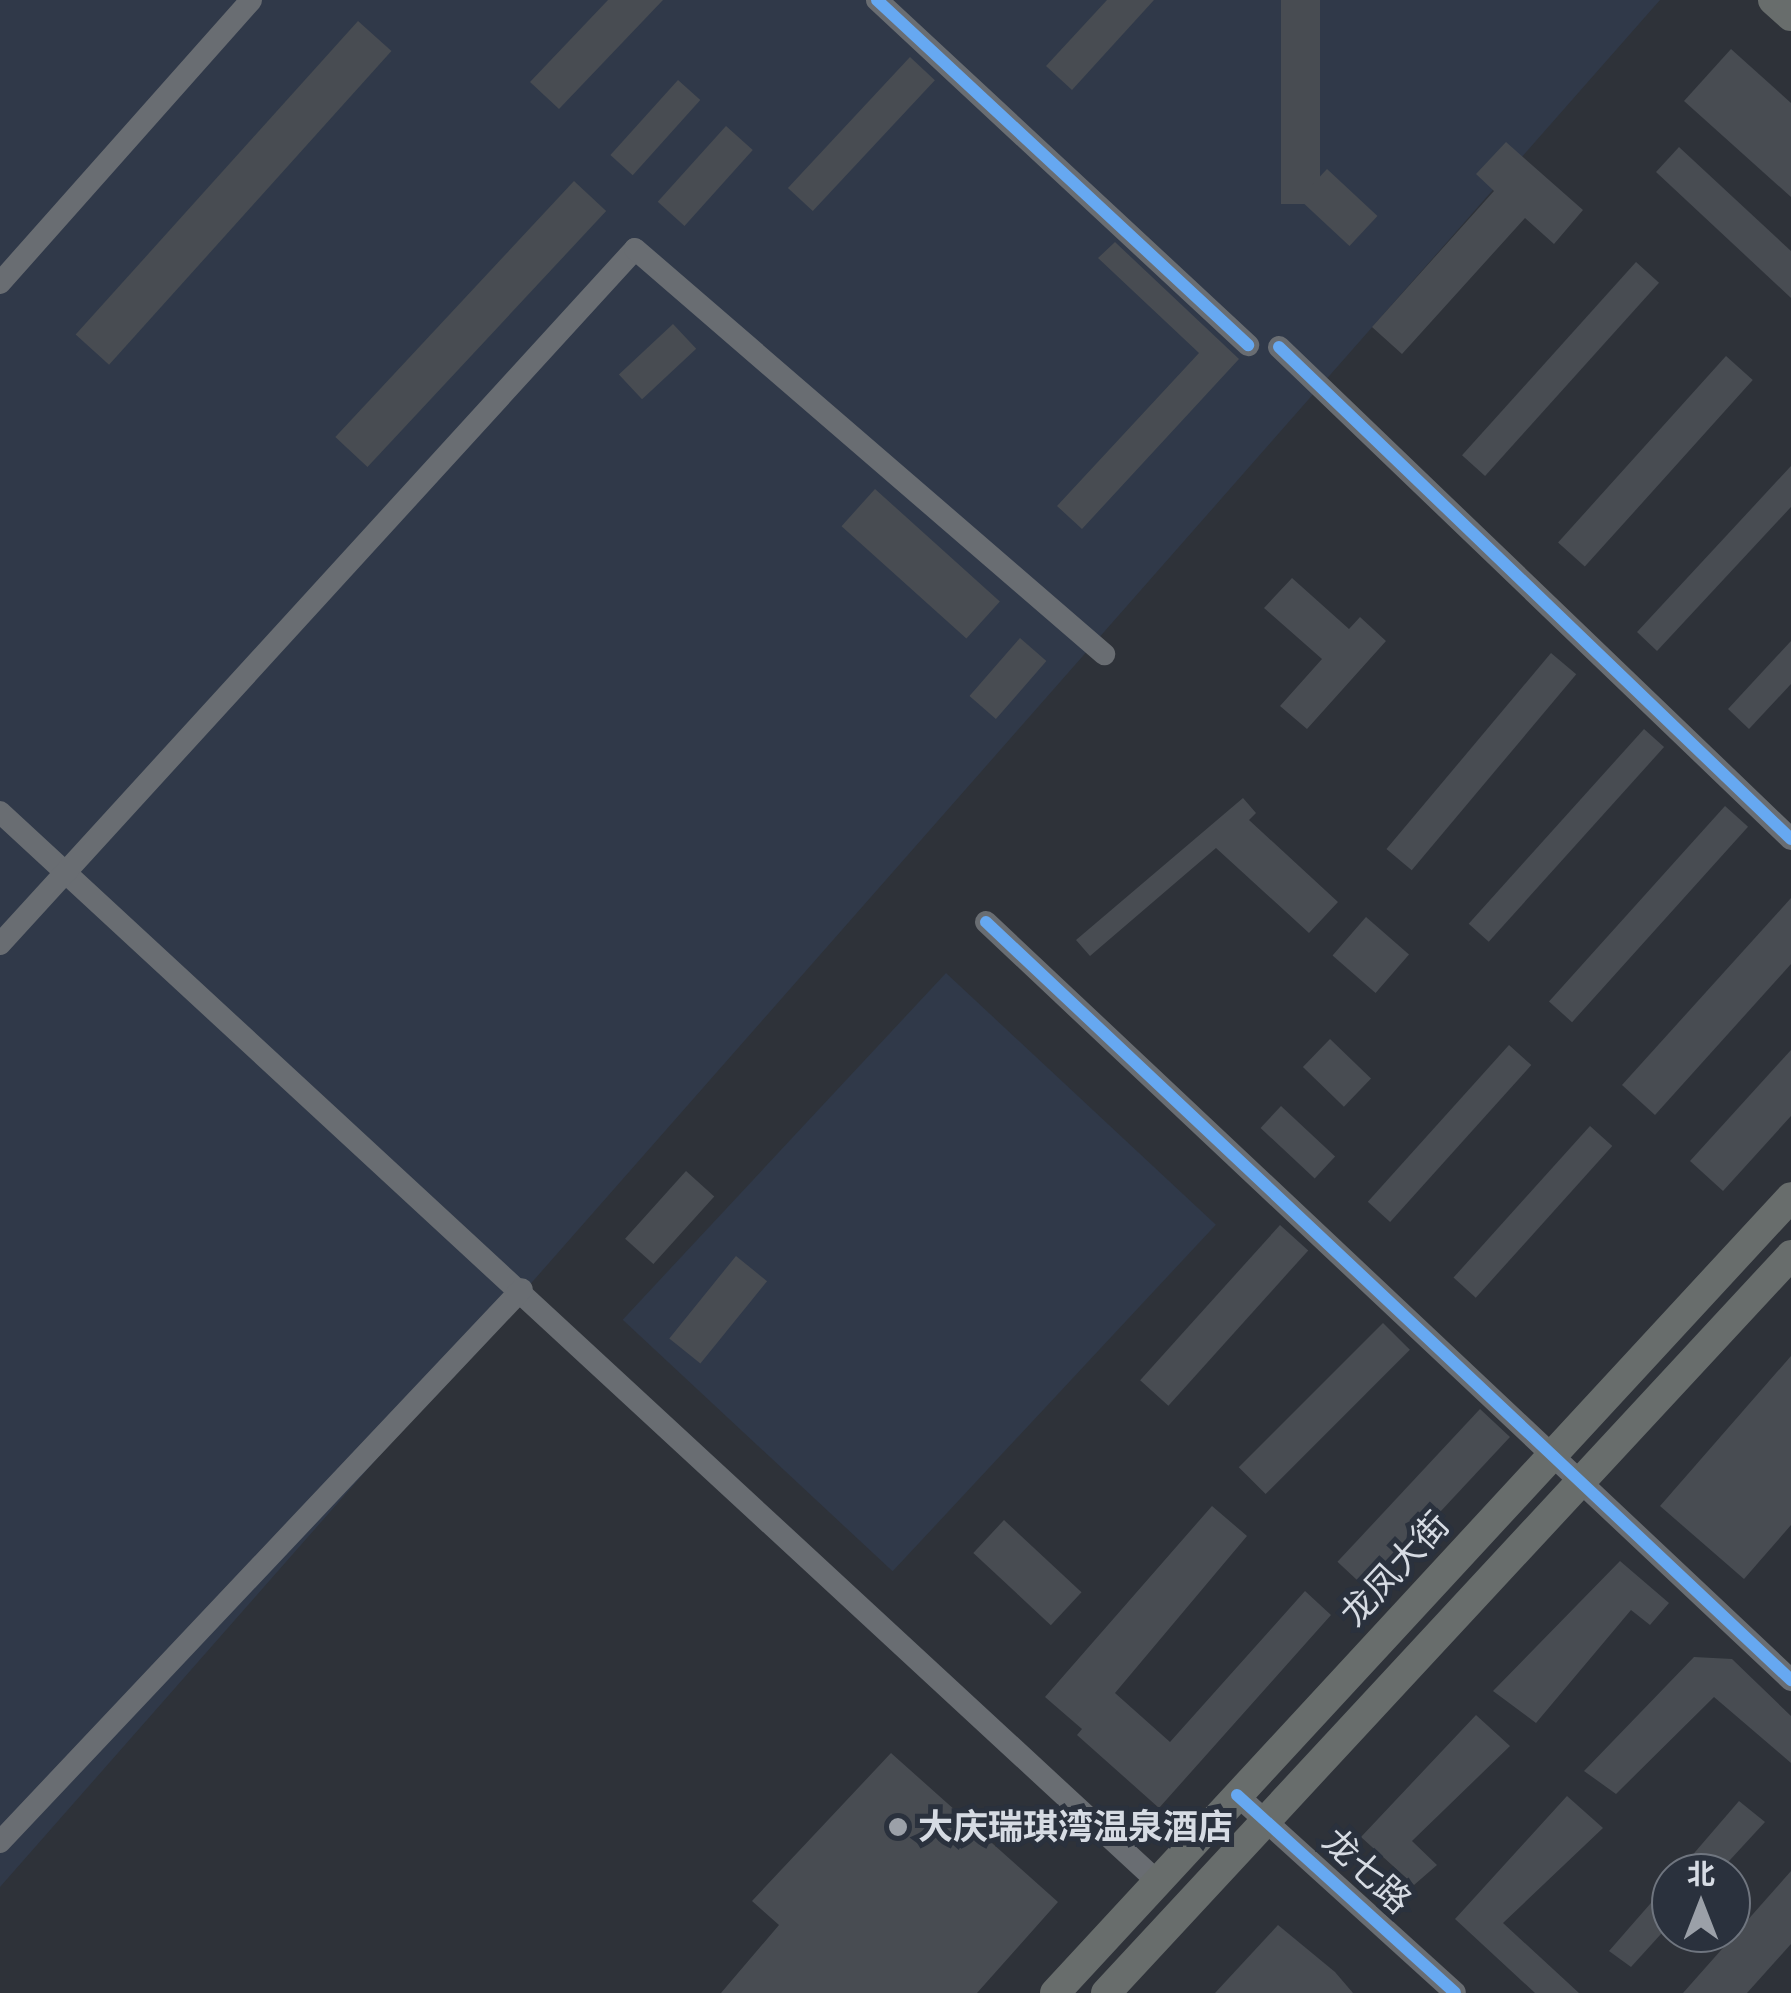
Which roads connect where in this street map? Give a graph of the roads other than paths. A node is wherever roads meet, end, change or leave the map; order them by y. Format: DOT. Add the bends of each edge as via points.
graph roads {
  1 [pos="251,0"];
  2 [pos="876,0"];
  3 [pos="1773,0"];
  4 [pos="1791,16"];
  5 [pos="0,283"];
  6 [pos="1248,344"];
  7 [pos="1279,347"];
  8 [pos="1104,654"];
  9 [pos="0,812"];
  10 [pos="1791,838"];
  11 [pos="66,873"];
  12 [pos="986,922"];
  13 [pos="0,944"];
  14 [pos="1791,1197"];
  15 [pos="1791,1255"];
  16 [pos="522,1289"];
  17 [pos="1550,1456"];
  18 [pos="1578,1482"];
  19 [pos="1791,1680"];
  20 [pos="1236,1794"];
  21 [pos="1267,1818"];
  22 [pos="0,1842"];
  23 [pos="1157,1881"];
  24 [pos="1055,1993"];
  25 [pos="1106,1993"];
  26 [pos="1454,1993"];
  1 -- 5 [label="street"];
  2 -- 6 [label="street"];
  3 -- 4 [label="main road"];
  7 -- 10 [label="street"];
  8 -- 11 [label="street" via="635,249"];
  9 -- 11 [label="street"];
  11 -- 13 [label="street"];
  11 -- 16 [label="street"];
  12 -- 17 [label="street"];
  14 -- 17 [label="main road, 龙凤大街"];
  15 -- 18 [label="main road"];
  16 -- 22 [label="street"];
  16 -- 23 [label="street"];
  17 -- 18 [label="street"];
  17 -- 20 [label="main road, 龙凤大街"];
  18 -- 19 [label="street"];
  18 -- 21 [label="main road"];
  20 -- 21 [label="street, 龙七路"];
  20 -- 23 [label="main road, 龙凤大街"];
  21 -- 25 [label="main road"];
  21 -- 26 [label="street, 龙七路"];
  23 -- 24 [label="main road, 龙凤大街"];
}
